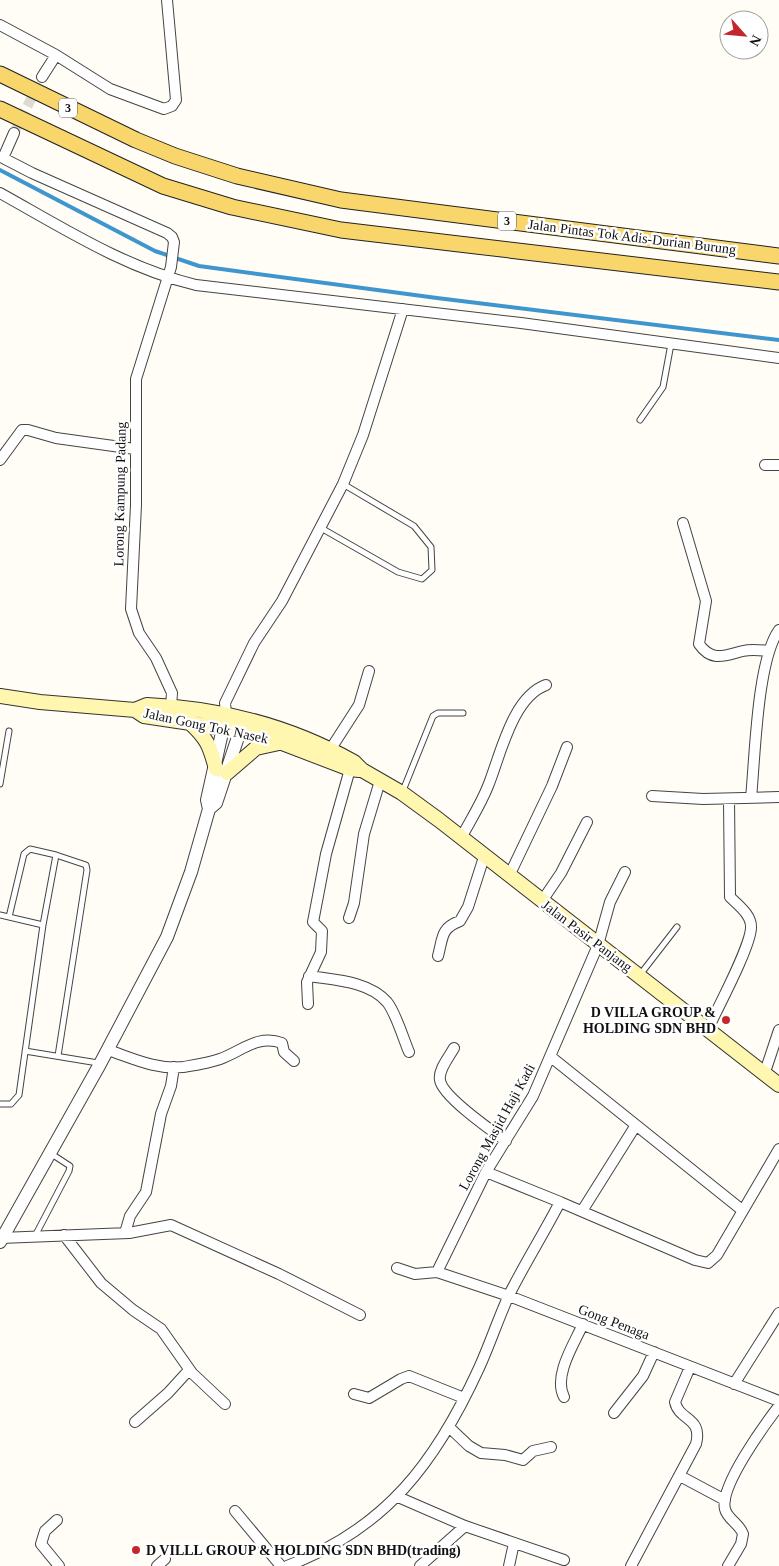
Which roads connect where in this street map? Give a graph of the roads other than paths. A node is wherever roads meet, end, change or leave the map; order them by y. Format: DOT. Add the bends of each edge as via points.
graph roads {
  1 [pos="167,0"];
  2 [pos="0,25"];
  3 [pos="56,55"];
  4 [pos="0,74"];
  5 [pos="42,77"];
  6 [pos="0,109"];
  7 [pos="14,133"];
  8 [pos="0,193"];
  9 [pos="779,256"];
  10 [pos="167,278"];
  11 [pos="779,282"];
  12 [pos="404,309"];
  13 [pos="671,344"];
  14 [pos="779,358"];
  15 [pos="640,420"];
  16 [pos="135,449"];
  17 [pos="0,460"];
  18 [pos="765,465"];
  19 [pos="779,465"];
  20 [pos="343,484"];
  21 [pos="684,522"];
  22 [pos="321,528"];
  23 [pos="779,630"];
  24 [pos="768,651"];
  25 [pos="369,672"];
  26 [pos="546,686"];
  27 [pos="3,699"];
  28 [pos="171,706"];
  29 [pos="135,710"];
  30 [pos="464,712"];
  31 [pos="226,713"];
  32 [pos="189,722"];
  33 [pos="243,724"];
  34 [pos="223,727"];
  35 [pos="9,730"];
  36 [pos="282,743"];
  37 [pos="567,747"];
  38 [pos="330,750"];
  39 [pos="356,770"];
  40 [pos="221,771"];
  41 [pos="380,781"];
  42 [pos="0,784"];
  43 [pos="398,791"];
  44 [pos="652,796"];
  45 [pos="779,797"];
  46 [pos="729,798"];
  47 [pos="751,798"];
  48 [pos="587,822"];
  49 [pos="461,838"];
  50 [pos="56,855"];
  51 [pos="484,857"];
  52 [pos="625,872"];
  53 [pos="509,876"];
  54 [pos="542,901"];
  55 [pos="0,915"];
  56 [pos="9,917"];
  57 [pos="349,918"];
  58 [pos="42,926"];
  59 [pos="677,927"];
  60 [pos="598,945"];
  61 [pos="438,956"];
  62 [pos="309,976"];
  63 [pos="639,976"];
  64 [pos="308,1004"];
  65 [pos="708,1029"];
  66 [pos="779,1030"];
  67 [pos="454,1048"];
  68 [pos="108,1050"];
  69 [pos="25,1052"];
  70 [pos="409,1052"];
  71 [pos="58,1056"];
  72 [pos="551,1057"];
  73 [pos="294,1061"];
  74 [pos="100,1064"];
  75 [pos="174,1067"];
  76 [pos="764,1075"];
  77 [pos="779,1085"];
  78 [pos="0,1104"];
  79 [pos="636,1125"];
  80 [pos="506,1141"];
  81 [pos="779,1149"];
  82 [pos="50,1153"];
  83 [pos="486,1172"];
  84 [pos="560,1202"];
  85 [pos="742,1210"];
  86 [pos="582,1211"];
  87 [pos="126,1233"];
  88 [pos="64,1235"];
  89 [pos="35,1236"];
  90 [pos="1,1239"];
  91 [pos="397,1268"];
  92 [pos="437,1272"];
  93 [pos="509,1296"];
  94 [pos="779,1313"];
  95 [pos="360,1315"];
  96 [pos="583,1324"];
  97 [pos="654,1352"];
  98 [pos="690,1367"];
  99 [pos="189,1370"];
  100 [pos="734,1384"];
  101 [pos="354,1394"];
  102 [pos="564,1397"];
  103 [pos="464,1398"];
  104 [pos="779,1401"];
  105 [pos="224,1404"];
  106 [pos="779,1406"];
  107 [pos="614,1413"];
  108 [pos="135,1422"];
  109 [pos="448,1427"];
  110 [pos="551,1447"];
  111 [pos="680,1476"];
  112 [pos="398,1497"];
  113 [pos="726,1500"];
  114 [pos="235,1512"];
  115 [pos="56,1520"];
  116 [pos="465,1526"];
  117 [pos="514,1543"];
  118 [pos="564,1560"];
  119 [pos="59,1566"];
  120 [pos="281,1566"];
  121 [pos="287,1566"];
  122 [pos="420,1566"];
  123 [pos="509,1566"];
  124 [pos="631,1566"];
  125 [pos="728,1566"];
  1 -- 3 [label="street" via="176,100 172,106 158,108 110,89"];
  2 -- 3 [label="street"];
  3 -- 5 [label="street"];
  4 -- 9 [label="main road, Jalan Pintas Tok Adis-Durian Burung / 3" via="136,140 237,176 341,200"];
  6 -- 11 [label="main road, Jalan Pintas Tok Adis-Durian Burung / 3" via="163,186 232,207 341,230"];
  7 -- 10 [label="street, Lorong Kampung Padang" via="3,158 172,237 174,247"];
  8 -- 10 [label="street" via="98,247"];
  10 -- 12 [label="street" via="196,285"];
  10 -- 16 [label="street, Lorong Kampung Padang" via="136,379"];
  12 -- 13 [label="street"];
  12 -- 20 [label="street" via="363,435"];
  13 -- 14 [label="street"];
  13 -- 15 [label="lane" via="663,387"];
  16 -- 17 [label="street" via="22,430"];
  16 -- 28 [label="street, Lorong Kampung Padang" via="131,609 139,633 156,658 172,693"];
  18 -- 19 [label="street"];
  20 -- 22 [label="street"];
  20 -- 22 [label="lane" via="414,526 431,547 432,570 422,579 398,572"];
  21 -- 24 [label="street" via="706,601 699,644 703,649 724,657 749,650"];
  22 -- 31 [label="street" via="282,601 254,643 225,704"];
  23 -- 24 [label="street"];
  24 -- 47 [label="street"];
  25 -- 38 [label="street" via="359,705"];
  26 -- 49 [label="street" via="539,688 527,700 511,726 484,796"];
  27 -- 29 [label="main road, Jalan Gong Tok Nasek"];
  28 -- 29 [label="main road, Jalan Gong Tok Nasek" via="146,705"];
  28 -- 31 [label="main road, Jalan Gong Tok Nasek"];
  29 -- 32 [label="main road, Jalan Gong Tok Nasek" via="144,716"];
  30 -- 43 [label="lane" via="433,716"];
  31 -- 33 [label="main road, Jalan Gong Tok Nasek"];
  31 -- 34 [label="street"];
  32 -- 34 [label="main road, Jalan Gong Tok Nasek"];
  32 -- 40 [label="main road" via="205,738"];
  33 -- 34 [label="main road, Jalan Gong Tok Nasek"];
  33 -- 36 [label="main road, Jalan Gong Tok Nasek"];
  33 -- 38 [label="main road, Jalan Gong Tok Nasek" via="282,730"];
  33 -- 40 [label="street"];
  34 -- 40 [label="street"];
  35 -- 42 [label="lane"];
  36 -- 39 [label="main road, Jalan Gong Tok Nasek"];
  36 -- 40 [label="main road" via="256,748"];
  37 -- 53 [label="street"];
  38 -- 39 [label="main road, Jalan Gong Tok Nasek" via="354,762"];
  39 -- 41 [label="main road, Jalan Gong Tok Nasek"];
  39 -- 62 [label="street" via="326,854 313,922 322,931 323,943"];
  40 -- 68 [label="street" via="207,800 209,809 191,872 167,937"];
  41 -- 43 [label="main road, Jalan Gong Tok Nasek"];
  41 -- 57 [label="street" via="364,834"];
  43 -- 49 [label="main road, Jalan Pasir Panjang"];
  44 -- 46 [label="street"];
  45 -- 47 [label="street"];
  46 -- 47 [label="street"];
  46 -- 65 [label="street" via="730,896 748,915 752,927"];
  48 -- 54 [label="street" via="561,873"];
  49 -- 51 [label="main road, Jalan Pasir Panjang"];
  50 -- 56 [label="lane" via="30,849 24,854"];
  50 -- 58 [label="lane"];
  50 -- 71 [label="lane" via="86,864 87,870"];
  51 -- 53 [label="main road, Jalan Pasir Panjang"];
  51 -- 61 [label="street" via="468,907 460,921 447,927"];
  52 -- 60 [label="street, Lorong Masjid Haji Kadi" via="610,902"];
  53 -- 54 [label="main road, Jalan Pasir Panjang"];
  54 -- 60 [label="main road, Jalan Pasir Panjang"];
  55 -- 56 [label="lane"];
  56 -- 58 [label="lane"];
  58 -- 69 [label="lane"];
  59 -- 63 [label="lane"];
  60 -- 63 [label="main road, Jalan Pasir Panjang"];
  60 -- 72 [label="street, Lorong Masjid Haji Kadi"];
  62 -- 64 [label="street" via="306,988"];
  62 -- 70 [label="street" via="354,983 384,999"];
  63 -- 65 [label="main road, Jalan Pasir Panjang"];
  65 -- 76 [label="main road, Jalan Pasir Panjang"];
  66 -- 76 [label="street"];
  67 -- 80 [label="street" via="442,1069 441,1084 460,1106"];
  68 -- 74 [label="street"];
  68 -- 75 [label="street" via="150,1064"];
  69 -- 71 [label="lane"];
  69 -- 78 [label="lane" via="17,1100 11,1104"];
  71 -- 74 [label="lane"];
  72 -- 79 [label="street"];
  72 -- 80 [label="street, Lorong Masjid Haji Kadi" via="533,1096"];
  73 -- 75 [label="street" via="284,1052 283,1044 265,1040 253,1042 215,1061"];
  74 -- 82 [label="street"];
  75 -- 87 [label="street" via="151,1161 148,1188 130,1216"];
  76 -- 77 [label="main road, Jalan Pasir Panjang"];
  79 -- 85 [label="street"];
  79 -- 86 [label="street"];
  80 -- 83 [label="street, Lorong Masjid Haji Kadi"];
  81 -- 85 [label="street"];
  82 -- 89 [label="lane" via="70,1166"];
  82 -- 90 [label="street"];
  83 -- 84 [label="street"];
  83 -- 92 [label="street, Lorong Masjid Haji Kadi"];
  84 -- 86 [label="street"];
  84 -- 93 [label="street"];
  85 -- 86 [label="street" via="717,1255 708,1263"];
  87 -- 88 [label="street"];
  87 -- 95 [label="street" via="164,1225 178,1227"];
  88 -- 89 [label="street"];
  88 -- 99 [label="street" via="110,1292 154,1322 168,1336"];
  89 -- 90 [label="street"];
  91 -- 92 [label="street" via="415,1274"];
  92 -- 93 [label="street, Gong Penaga"];
  93 -- 96 [label="street, Gong Penaga"];
  93 -- 103 [label="street"];
  94 -- 100 [label="street"];
  96 -- 97 [label="street, Gong Penaga"];
  96 -- 102 [label="street" via="563,1372 561,1387"];
  97 -- 98 [label="street, Gong Penaga"];
  97 -- 107 [label="street" via="643,1376"];
  98 -- 100 [label="street, Gong Penaga"];
  98 -- 111 [label="street" via="675,1402 696,1426 698,1437"];
  99 -- 105 [label="street"];
  99 -- 108 [label="street"];
  100 -- 104 [label="street, Gong Penaga"];
  101 -- 103 [label="street" via="369,1398 409,1376"];
  103 -- 109 [label="street"];
  106 -- 113 [label="street" via="743,1456"];
  109 -- 110 [label="street" via="470,1446 488,1455 523,1460 533,1450"];
  109 -- 112 [label="street"];
  111 -- 113 [label="street"];
  111 -- 124 [label="street"];
  112 -- 116 [label="street"];
  112 -- 121 [label="street" via="348,1536"];
  113 -- 125 [label="street" via="726,1513 743,1534"];
  114 -- 120 [label="street"];
  115 -- 119 [label="street" via="45,1531 41,1544"];
  116 -- 117 [label="street"];
  116 -- 122 [label="street"];
  117 -- 118 [label="street"];
  117 -- 123 [label="street"];
}
